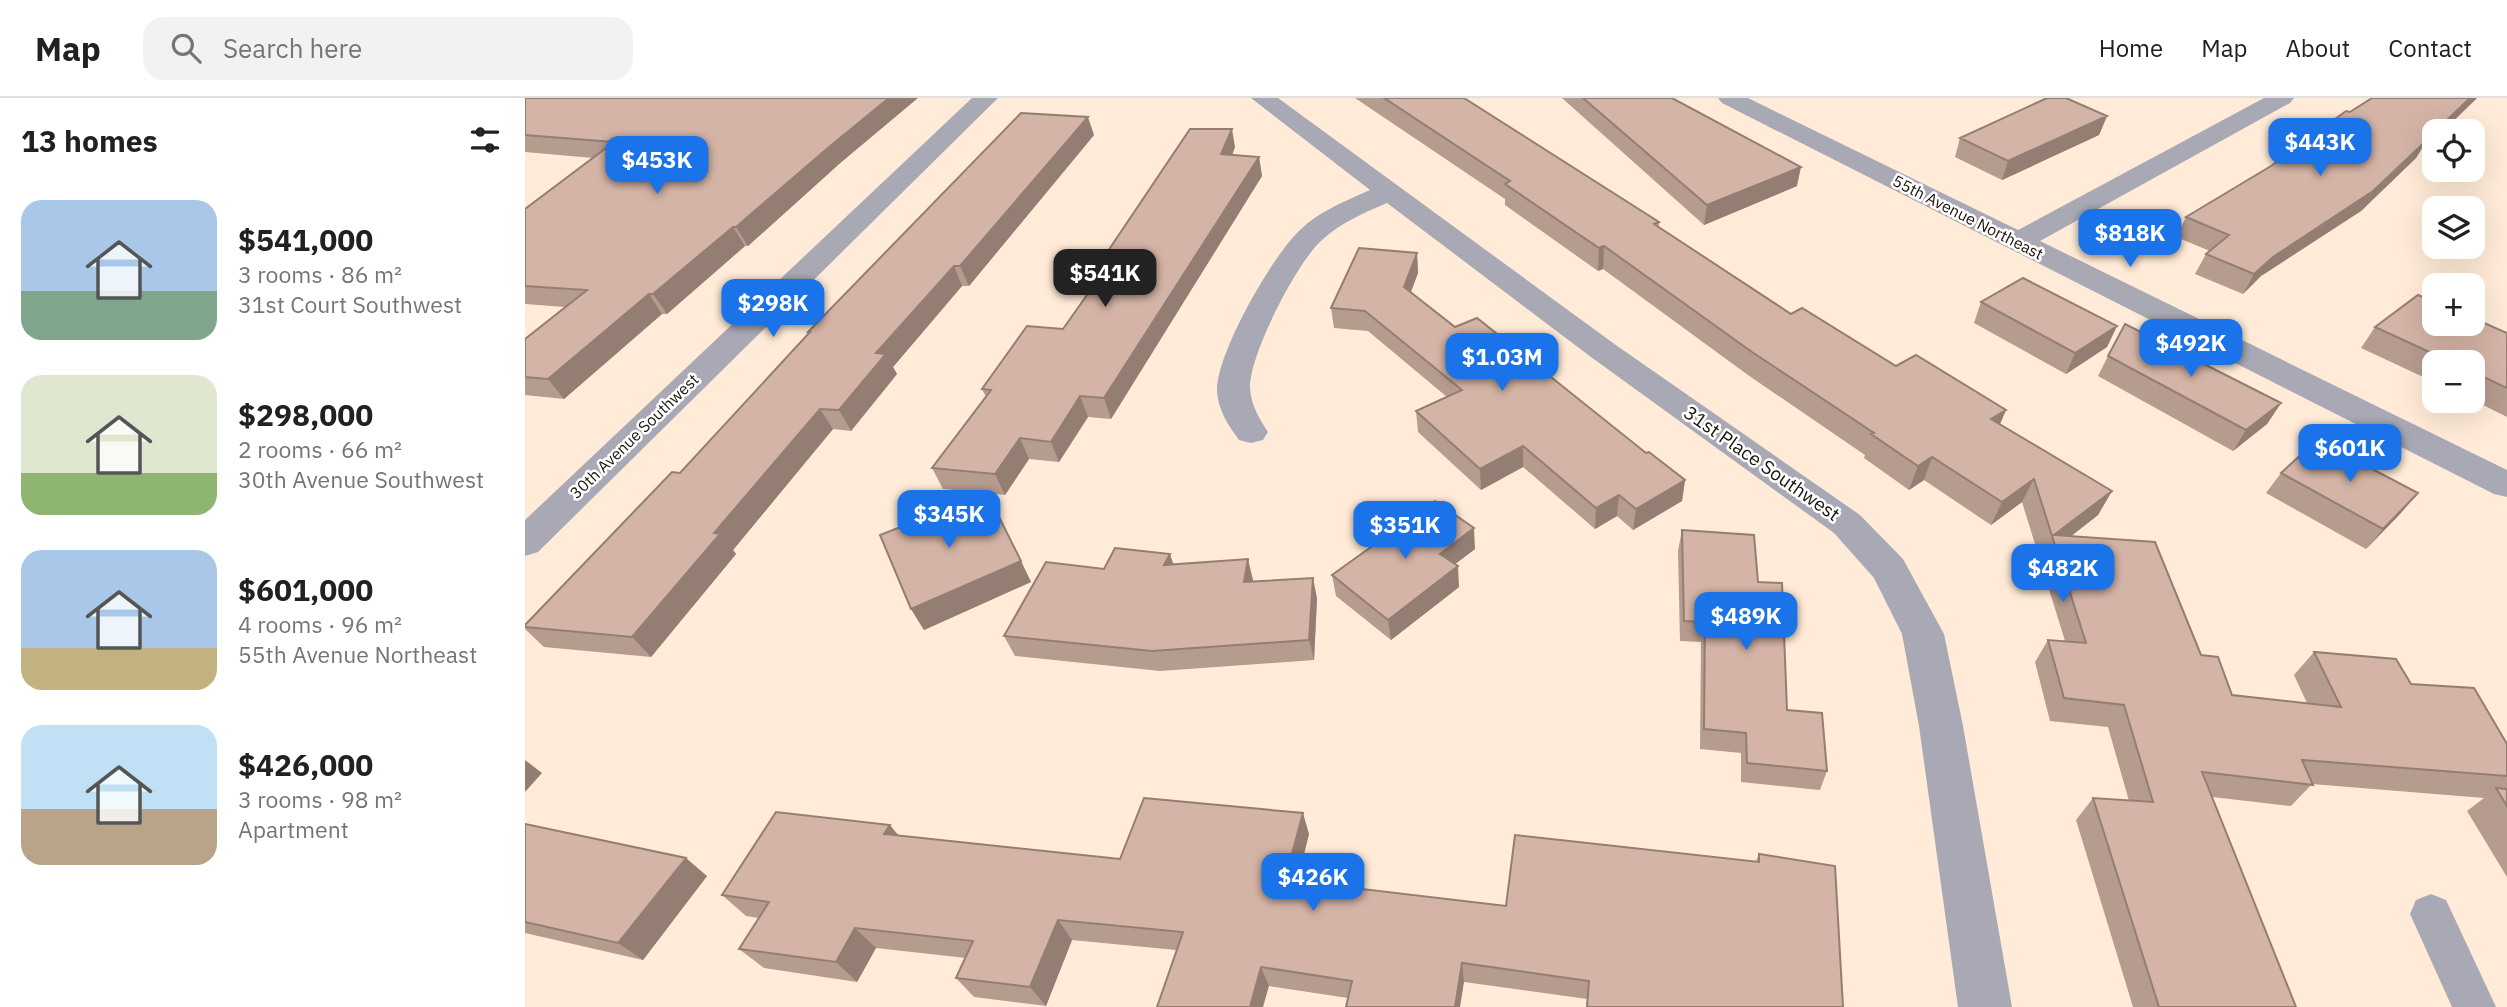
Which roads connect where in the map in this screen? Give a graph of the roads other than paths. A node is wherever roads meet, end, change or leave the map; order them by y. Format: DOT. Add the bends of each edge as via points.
graph roads {
  1 [pos="986,98"];
  2 [pos="1263,98"];
  3 [pos="1730,98"];
  4 [pos="2282,98"];
  5 [pos="1388,192"];
  6 [pos="2017,242"];
  7 [pos="1251,432"];
  8 [pos="2507,485"];
  9 [pos="525,542"];
  10 [pos="2431,914"];
  11 [pos="1985,1007"];
  12 [pos="2474,1007"];
  1 -- 9 [label="street, 30th Avenue Southwest"];
  2 -- 5 [label="street, 31st Place Southwest"];
  3 -- 6 [label="street, 55th Avenue Northeast"];
  4 -- 6 [label="street"];
  5 -- 7 [label="street" via="1338,216 1309,237 1266,304 1235,371 1238,416"];
  5 -- 11 [label="street, 31st Place Southwest" via="1847,524 1889,569 1923,634"];
  6 -- 8 [label="street, 55th Avenue Northeast"];
  10 -- 12 [label="lane"];
}
